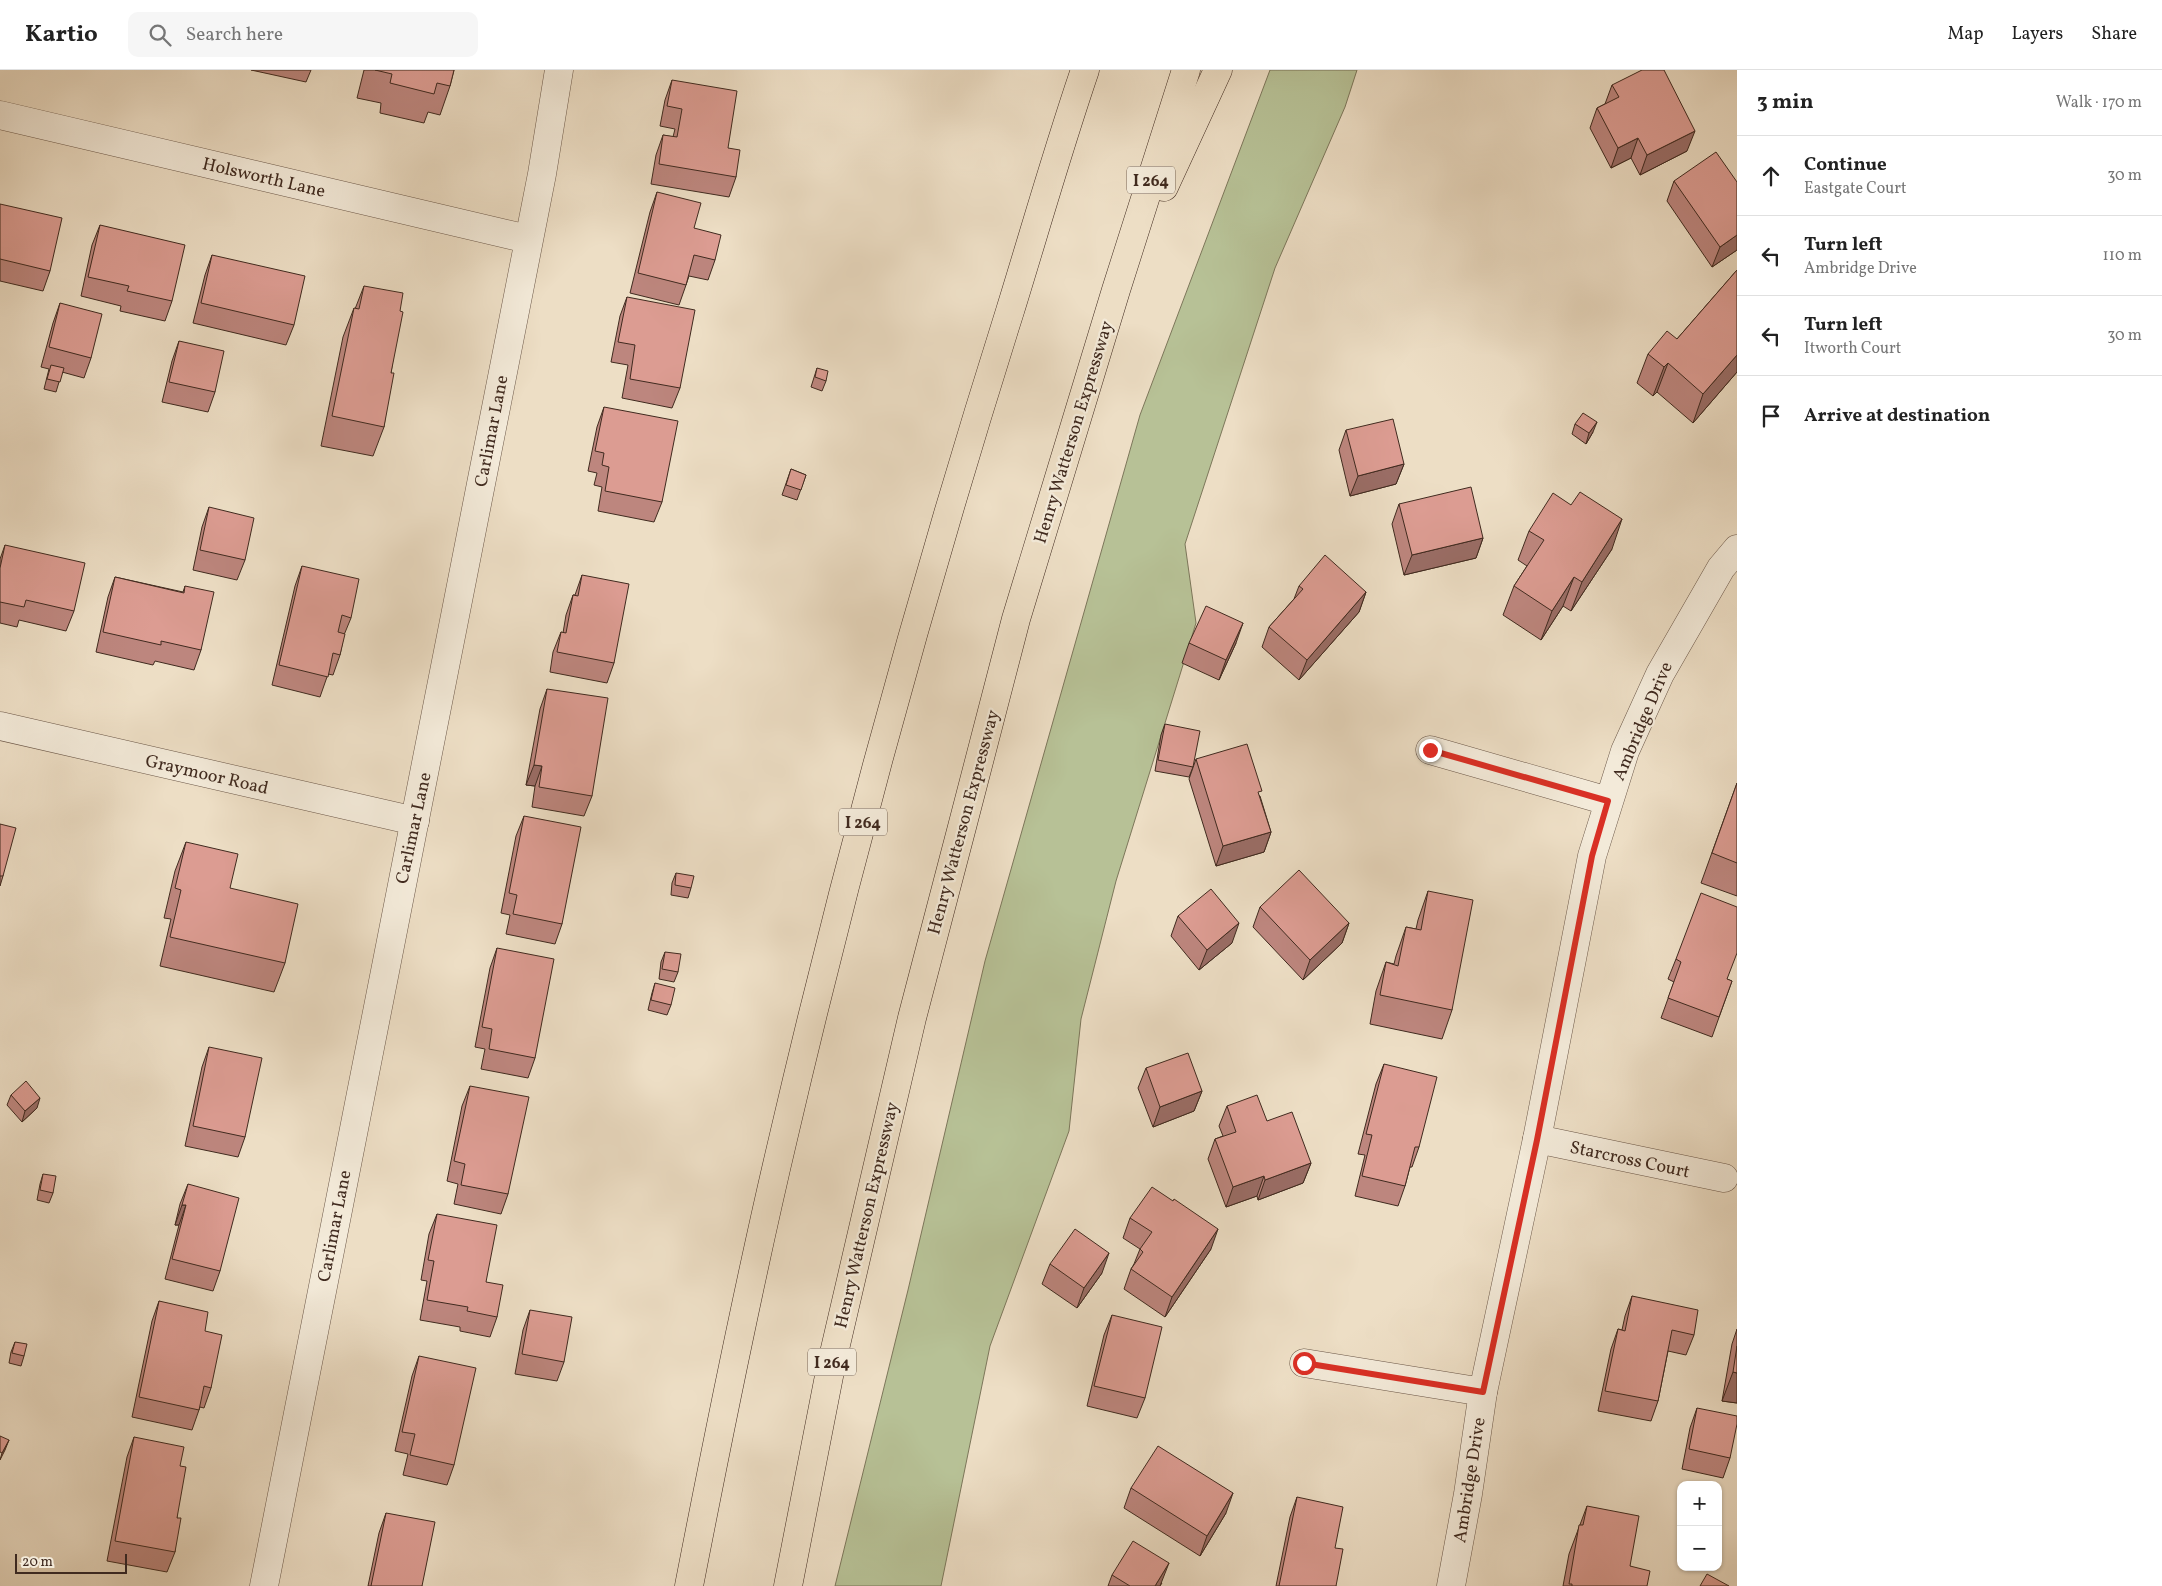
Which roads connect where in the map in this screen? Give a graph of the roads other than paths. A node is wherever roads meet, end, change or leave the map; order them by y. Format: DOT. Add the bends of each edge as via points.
graph roads {
  1 [pos="559,70"];
  2 [pos="1186,70"];
  3 [pos="1218,70"];
  4 [pos="1084,73"];
  5 [pos="0,115"];
  6 [pos="528,239"];
  7 [pos="1116,290"];
  8 [pos="1732,565"];
  9 [pos="0,726"];
  10 [pos="1430,750"];
  11 [pos="1608,801"];
  12 [pos="415,821"];
  13 [pos="1537,1140"];
  14 [pos="1724,1178"];
  15 [pos="1304,1363"];
  16 [pos="1483,1392"];
  17 [pos="264,1586"];
  18 [pos="689,1586"];
  19 [pos="788,1586"];
  20 [pos="1451,1586"];
  1 -- 6 [label="street, Carlimar Lane"];
  2 -- 7 [label="highway, Henry Watterson Expressway / I 264"];
  3 -- 7 [label="highway"];
  4 -- 18 [label="highway, I 264" via="918,615 818,991 782,1142"];
  5 -- 6 [label="street, Holsworth Lane"];
  6 -- 12 [label="street, Carlimar Lane"];
  7 -- 19 [label="highway, Henry Watterson Expressway / I 264" via="1016,620 912,1018 831,1366"];
  8 -- 11 [label="street, Ambridge Drive" via="1660,674 1625,751"];
  9 -- 12 [label="street, Graymoor Road"];
  10 -- 11 [label="street"];
  11 -- 13 [label="street, Ambridge Drive" via="1592,856"];
  12 -- 17 [label="street, Carlimar Lane"];
  13 -- 14 [label="street, Starcross Court"];
  13 -- 16 [label="street, Ambridge Drive"];
  15 -- 16 [label="street"];
  16 -- 20 [label="street, Ambridge Drive"];
}
